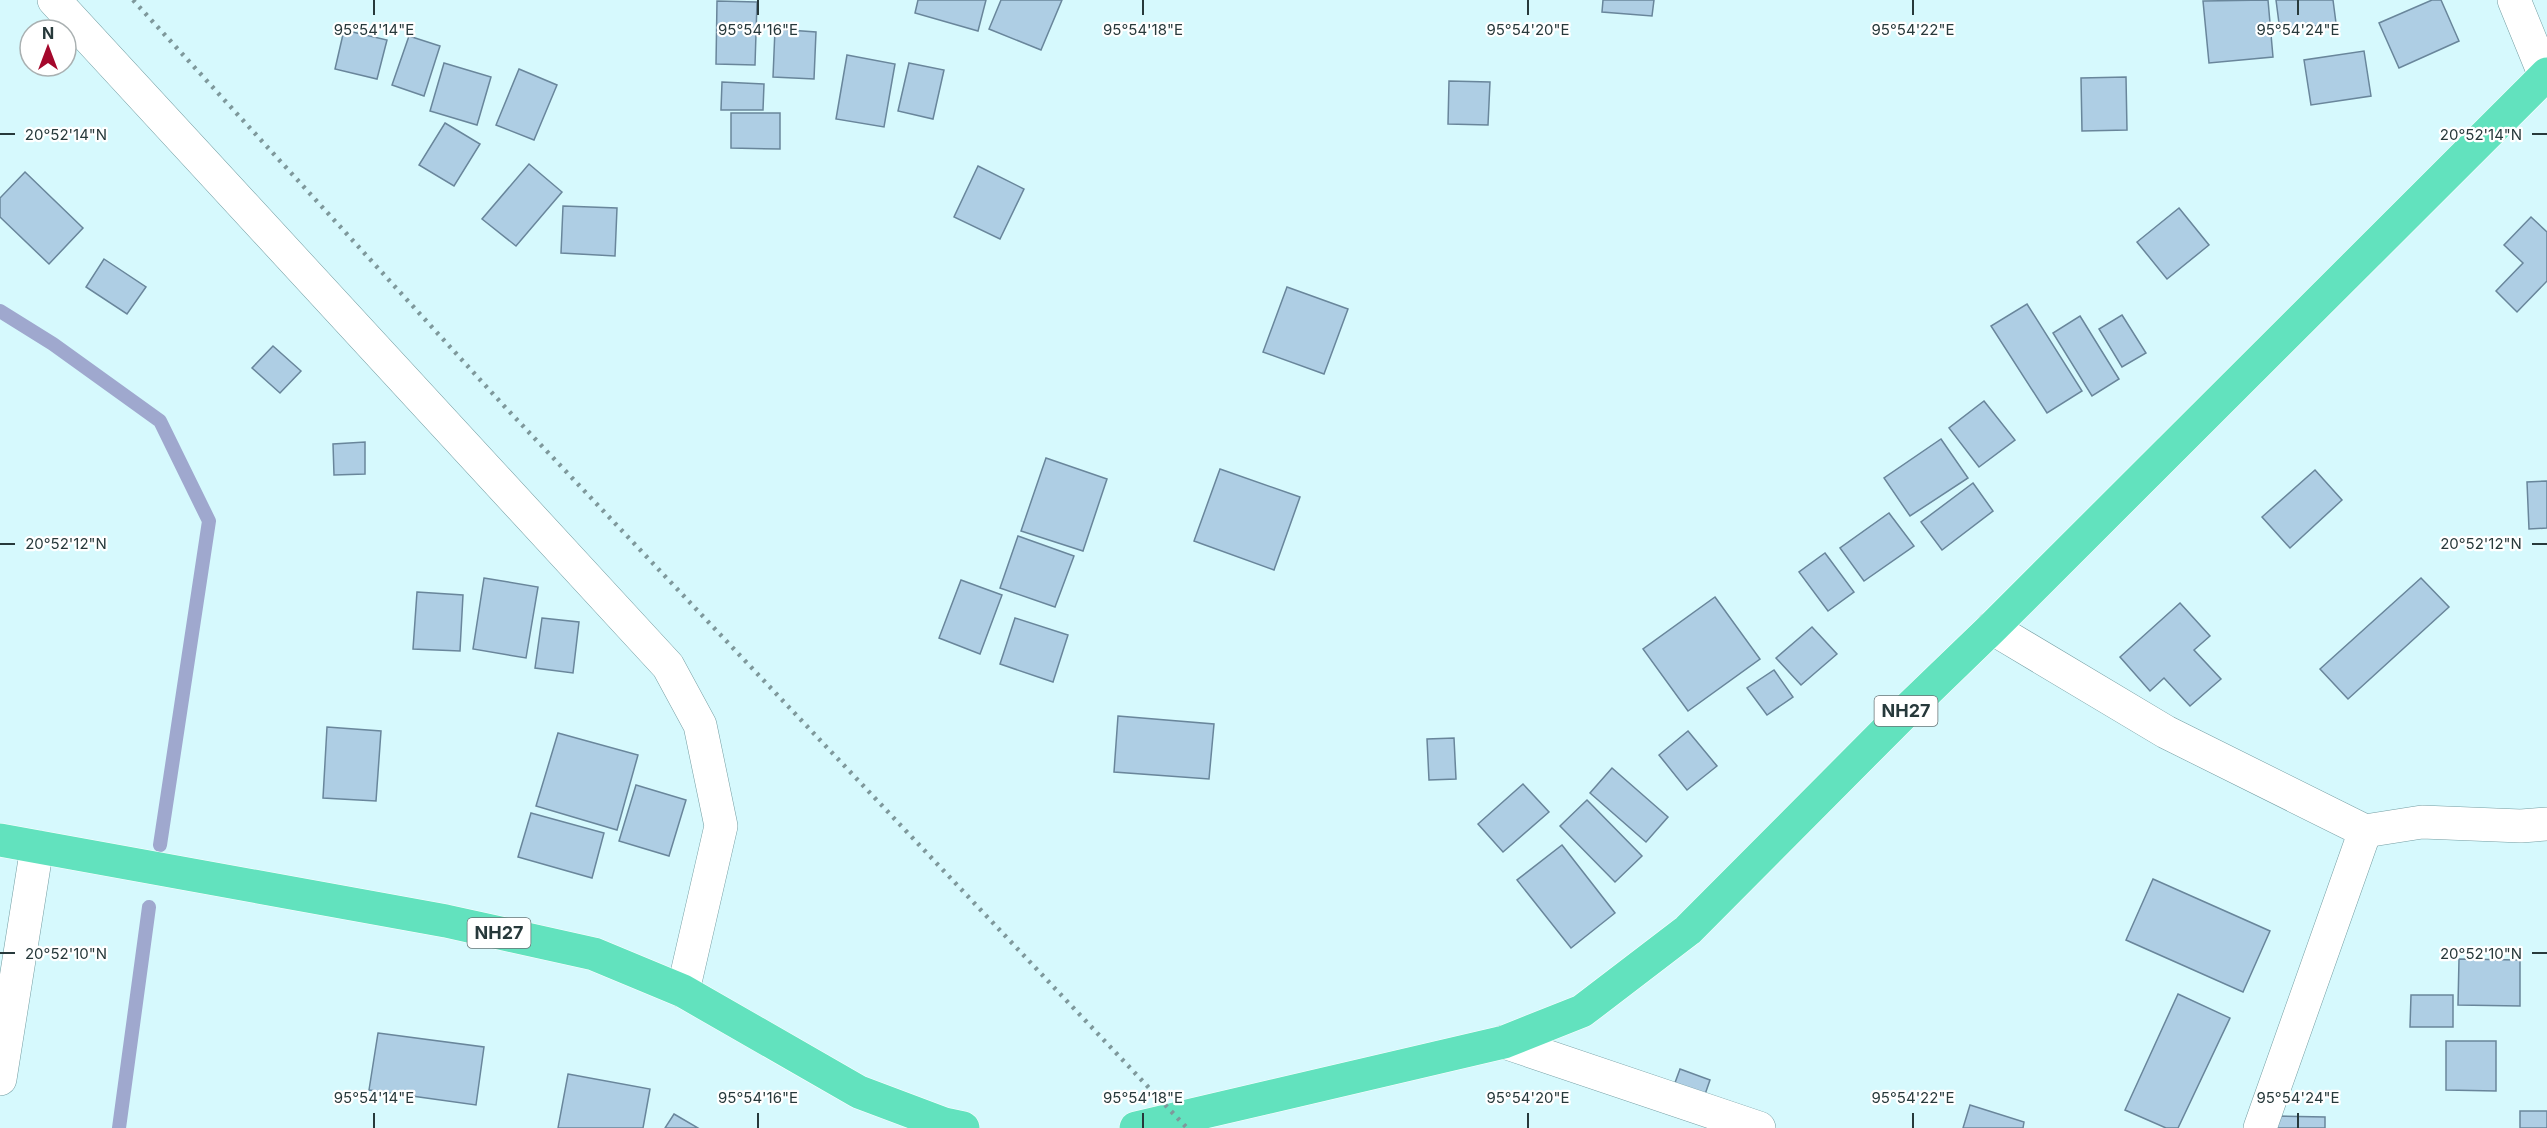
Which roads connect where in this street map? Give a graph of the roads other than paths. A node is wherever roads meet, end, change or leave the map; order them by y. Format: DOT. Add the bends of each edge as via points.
graph roads {
  1 [pos="54,0"];
  2 [pos="2514,0"];
  3 [pos="2546,75"];
  4 [pos="1992,628"];
  5 [pos="2547,824"];
  6 [pos="2365,831"];
  7 [pos="0,840"];
  8 [pos="37,847"];
  9 [pos="683,990"];
  10 [pos="1504,1042"];
  11 [pos="0,1079"];
  12 [pos="963,1128"];
  13 [pos="1136,1128"];
  14 [pos="1759,1128"];
  15 [pos="2260,1128"];
  1 -- 9 [label="street" via="668,666 700,725 721,826"];
  2 -- 3 [label="street"];
  3 -- 4 [label="highway, NH27"];
  4 -- 6 [label="street" via="2166,732"];
  4 -- 10 [label="highway, NH27" via="1689,930 1582,1011"];
  5 -- 6 [label="street" via="2422,822"];
  6 -- 15 [label="street"];
  7 -- 8 [label="highway, NH27"];
  8 -- 9 [label="highway, NH27" via="446,921 594,954"];
  8 -- 11 [label="street"];
  9 -- 12 [label="highway, NH27" via="859,1092"];
  10 -- 13 [label="highway, NH27"];
  10 -- 14 [label="street"];
}
